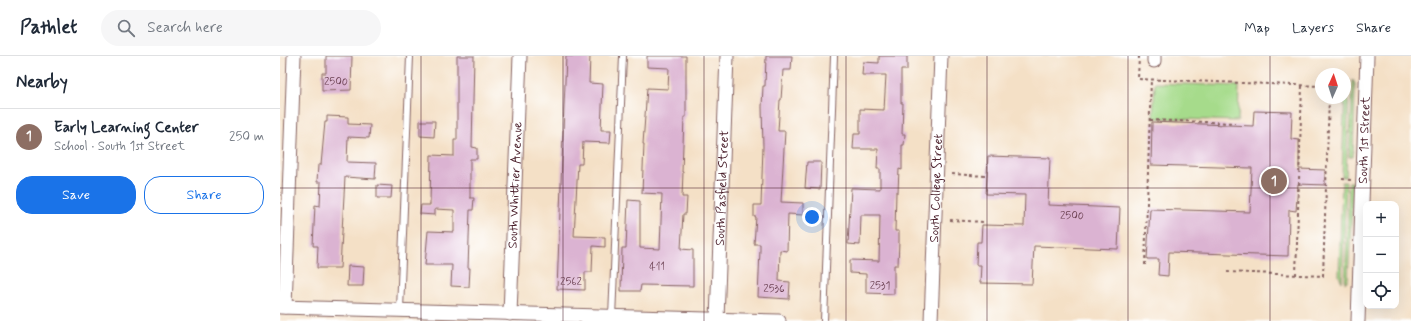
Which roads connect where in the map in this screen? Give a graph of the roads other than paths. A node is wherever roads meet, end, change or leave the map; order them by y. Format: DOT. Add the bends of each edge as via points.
graph roads {
  1 [pos="294,56"];
  2 [pos="410,56"];
  3 [pos="520,56"];
  4 [pos="623,56"];
  5 [pos="727,56"];
  6 [pos="834,56"];
  7 [pos="941,56"];
  8 [pos="1367,56"];
  9 [pos="282,307"];
  10 [pos="400,310"];
  11 [pos="510,314"];
  12 [pos="347,315"];
  13 [pos="447,316"];
  14 [pos="612,317"];
  15 [pos="548,318"];
  16 [pos="656,320"];
  17 [pos="717,320"];
  18 [pos="752,321"];
  19 [pos="779,321"];
  20 [pos="824,321"];
  21 [pos="931,321"];
  22 [pos="1358,321"];
  1 -- 9 [label="street"];
  2 -- 10 [label="lane"];
  3 -- 11 [label="street, South Whittier Avenue"];
  4 -- 14 [label="lane"];
  5 -- 17 [label="street, South Pasfield Street"];
  6 -- 20 [label="lane"];
  7 -- 21 [label="street, South College Street"];
  8 -- 22 [label="street, South 1st Street"];
  9 -- 12 [label="street"];
  10 -- 12 [label="street"];
  10 -- 13 [label="street"];
  11 -- 13 [label="street"];
  11 -- 15 [label="street"];
  14 -- 15 [label="street"];
  14 -- 16 [label="street"];
  16 -- 17 [label="street"];
  17 -- 18 [label="street"];
  18 -- 19 [label="street"];
}
